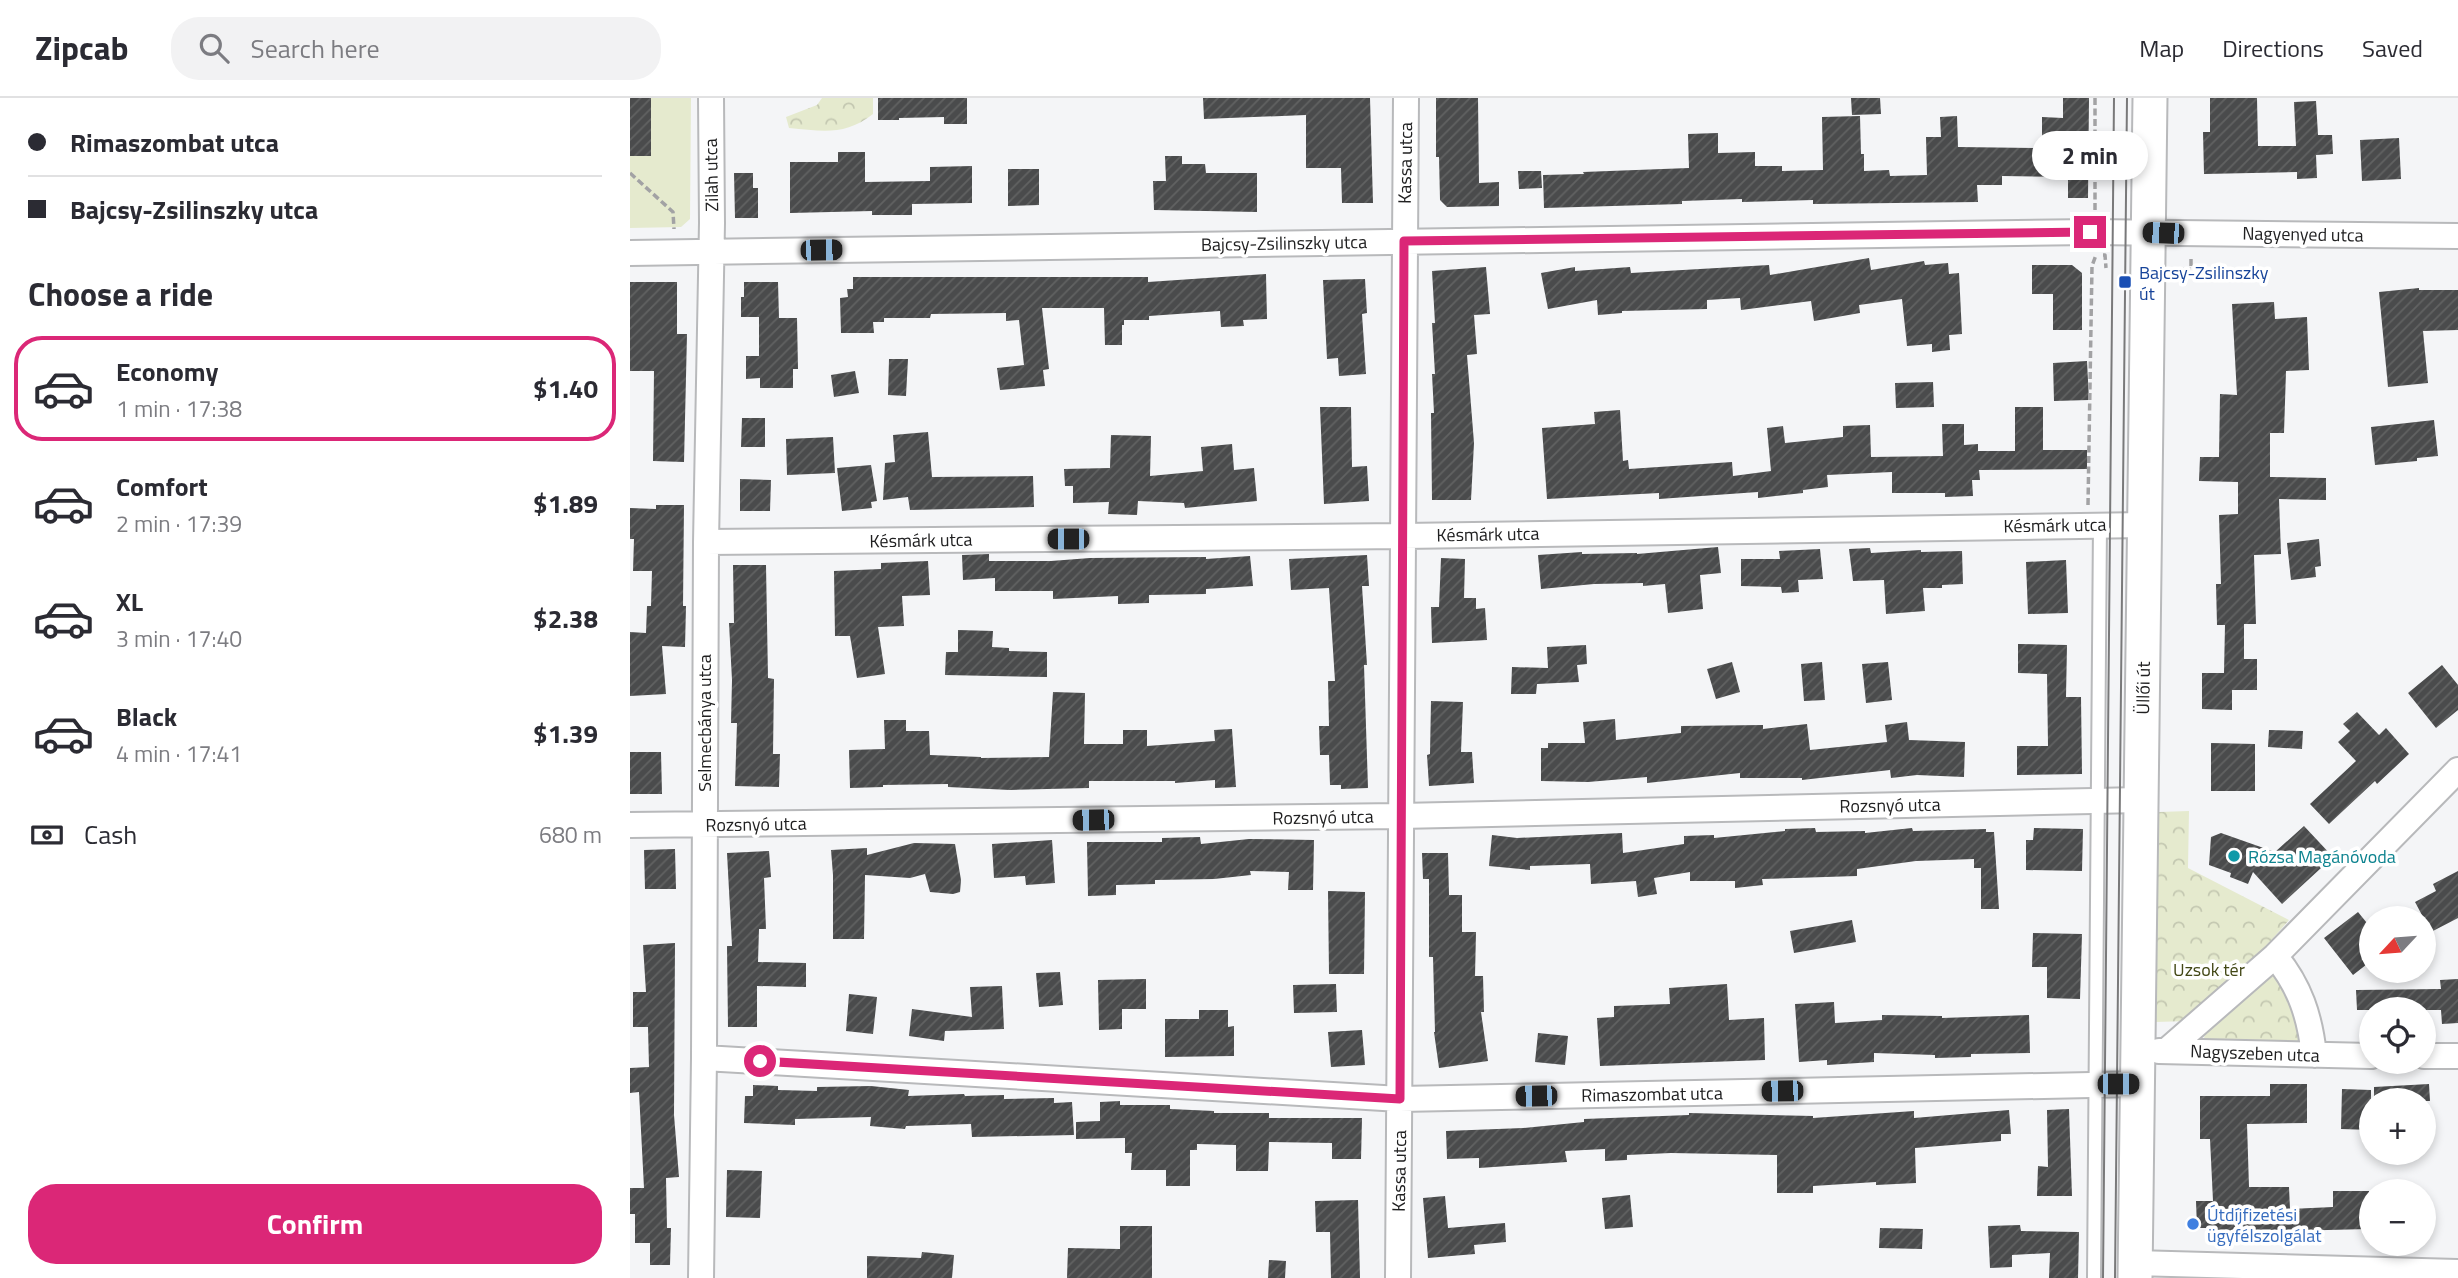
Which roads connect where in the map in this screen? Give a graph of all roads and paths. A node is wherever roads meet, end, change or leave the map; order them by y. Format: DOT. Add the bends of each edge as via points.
graph roads {
  1 [pos="711,98"];
  2 [pos="1406,98"];
  3 [pos="2095,98"];
  4 [pos="2150,98"];
  5 [pos="630,173"];
  6 [pos="2095,210"];
  7 [pos="674,227"];
  8 [pos="2148,232"];
  9 [pos="2458,236"];
  10 [pos="1404,241"];
  11 [pos="711,252"];
  12 [pos="630,253"];
  13 [pos="2106,268"];
  14 [pos="2094,524"];
  15 [pos="2144,525"];
  16 [pos="1403,536"];
  17 [pos="706,542"];
  18 [pos="2458,770"];
  19 [pos="2141,800"];
  20 [pos="2098,801"];
  21 [pos="1400,816"];
  22 [pos="703,824"];
  23 [pos="630,825"];
  24 [pos="2275,956"];
  25 [pos="2152,1051"];
  26 [pos="2314,1055"];
  27 [pos="2359,1056"];
  28 [pos="2436,1056"];
  29 [pos="2458,1056"];
  30 [pos="704,1058"];
  31 [pos="2095,1084"];
  32 [pos="2138,1084"];
  33 [pos="1400,1099"];
  34 [pos="2135,1270"];
  35 [pos="2458,1272"];
  36 [pos="2337,1274"];
  37 [pos="701,1278"];
  38 [pos="1398,1278"];
  39 [pos="2094,1278"];
  1 -- 11 [label="street, Zilah utca"];
  2 -- 10 [label="street, Kassa utca"];
  3 -- 6 [label="path"];
  4 -- 8 [label="main road, Üllői út"];
  5 -- 7 [label="path" via="673,212"];
  8 -- 9 [label="street, Nagyenyed utca"];
  8 -- 10 [label="street, Bajcsy-Zsilinszky utca"];
  8 -- 15 [label="main road, Üllői út"];
  10 -- 11 [label="street, Bajcsy-Zsilinszky utca"];
  10 -- 16 [label="street, Kassa utca"];
  11 -- 12 [label="street, Bajcsy-Zsilinszky utca"];
  11 -- 17 [label="street, Selmecbánya utca"];
  13 -- 14 [label="path" via="2105,255 2095,256"];
  14 -- 15 [label="street, Késmárk utca"];
  14 -- 16 [label="street, Késmárk utca"];
  14 -- 20 [label="lane"];
  15 -- 19 [label="main road, Üllői út"];
  16 -- 17 [label="street, Késmárk utca"];
  16 -- 21 [label="street, Kassa utca"];
  17 -- 22 [label="street, Selmecbánya utca"];
  18 -- 24 [label="street"];
  19 -- 20 [label="street, Rozsnyó utca"];
  19 -- 25 [label="main road, Üllői út"];
  20 -- 21 [label="street, Rozsnyó utca"];
  20 -- 31 [label="lane"];
  21 -- 22 [label="street, Rozsnyó utca"];
  21 -- 33 [label="street, Kassa utca"];
  22 -- 23 [label="street, Rozsnyó utca"];
  22 -- 30 [label="street, Selmecbánya utca"];
  24 -- 25 [label="street"];
  24 -- 26 [label="street" via="2302,998"];
  25 -- 26 [label="street, Nagyszeben utca"];
  25 -- 32 [label="main road, Üllői út"];
  26 -- 27 [label="street, Nagyszeben utca"];
  28 -- 29 [label="street"];
  30 -- 33 [label="street, Rimaszombat utca"];
  30 -- 37 [label="street, Selmecbánya utca"];
  31 -- 32 [label="street, Rimaszombat utca"];
  31 -- 33 [label="street, Rimaszombat utca"];
  31 -- 39 [label="lane"];
  32 -- 34 [label="main road, Üllői út"];
  33 -- 38 [label="street, Kassa utca"];
  34 -- 36 [label="street"];
  35 -- 36 [label="street"];
}
